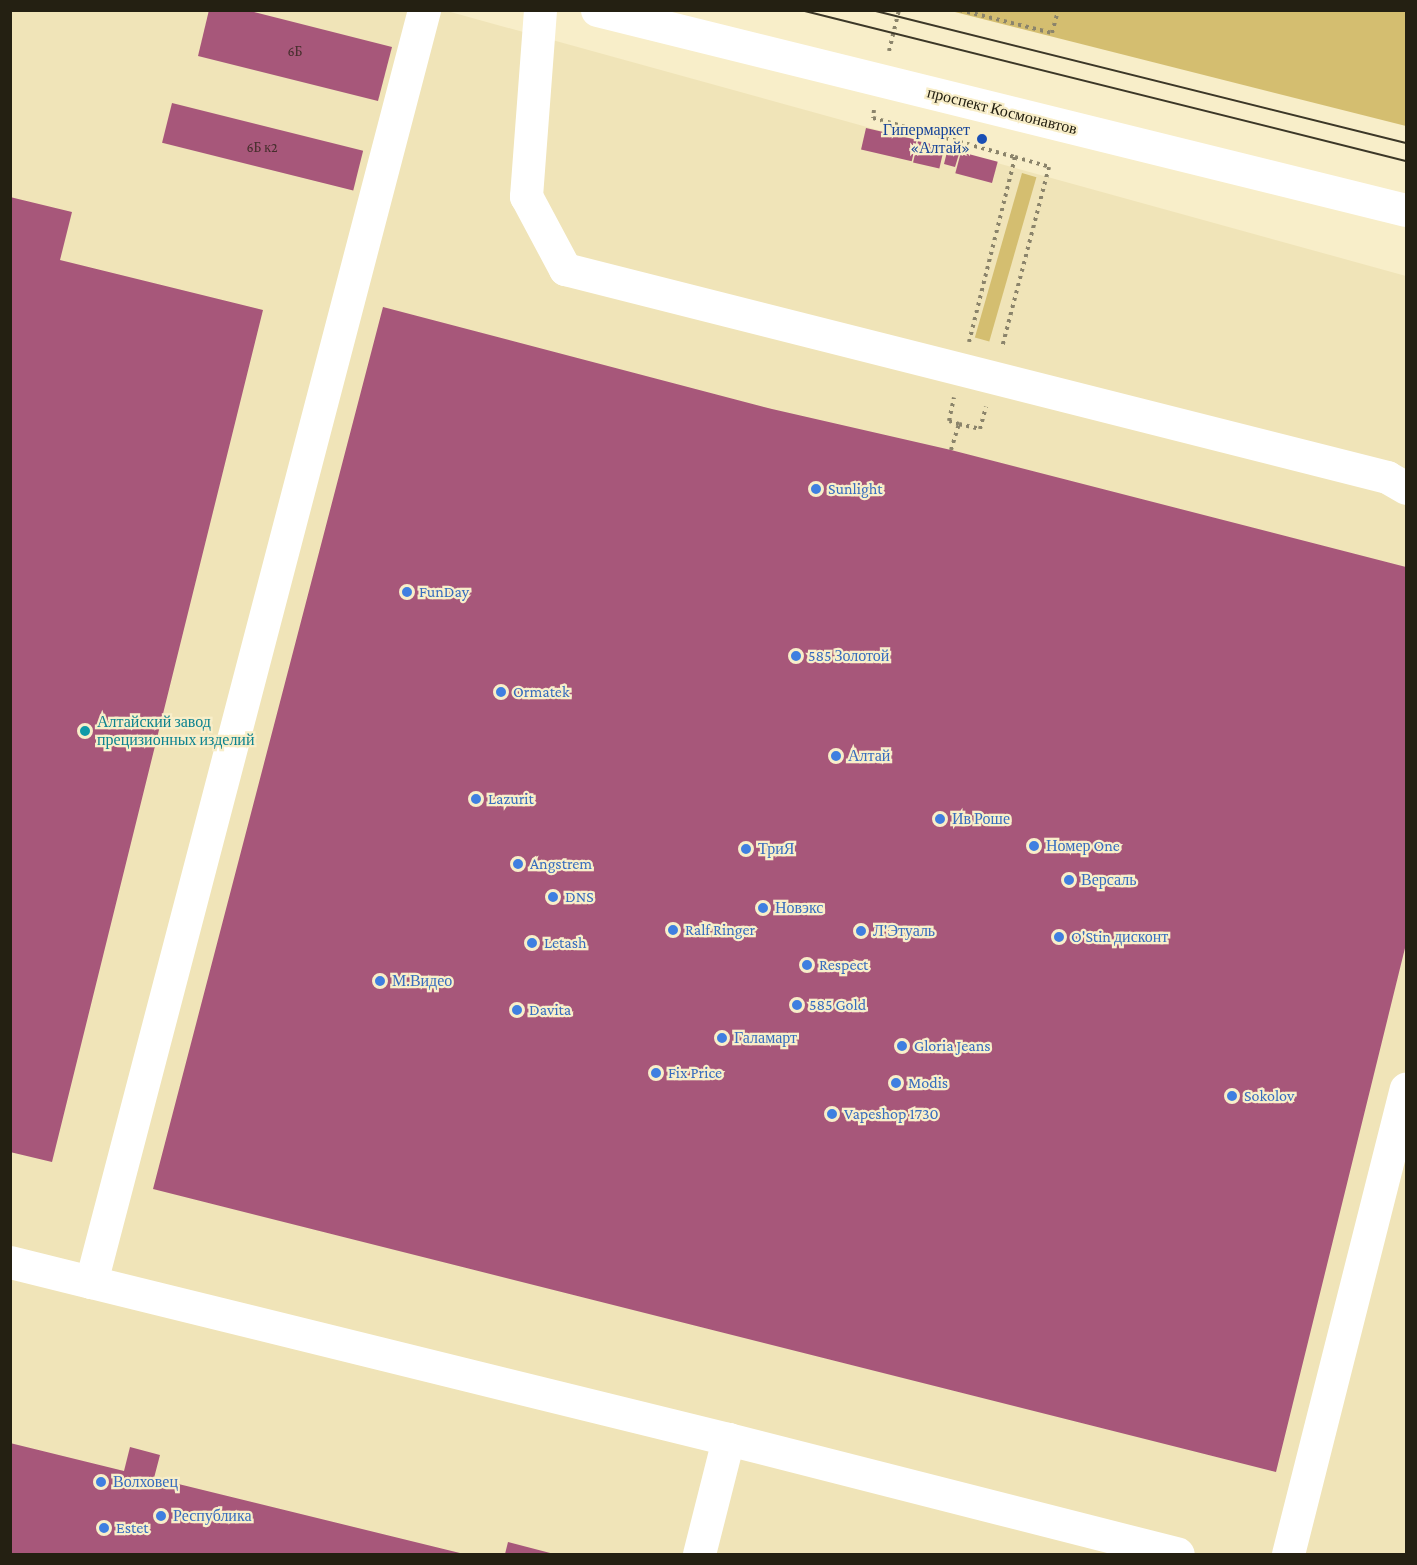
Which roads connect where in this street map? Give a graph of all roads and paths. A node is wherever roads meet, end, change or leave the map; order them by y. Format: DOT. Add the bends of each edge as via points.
graph roads {
  1 [pos="424,10"];
  2 [pos="540,10"];
  3 [pos="597,10"];
  4 [pos="960,10"];
  5 [pos="1058,10"];
  6 [pos="1407,210"];
  7 [pos="962,370"];
  8 [pos="994,378"];
  9 [pos="959,424"];
  10 [pos="951,450"];
  11 [pos="1407,488"];
  12 [pos="1407,1089"];
  13 [pos="10,1263"];
  14 [pos="91,1282"];
  15 [pos="728,1439"];
  16 [pos="699,1554"];
  17 [pos="1178,1554"];
  18 [pos="1288,1554"];
  1 -- 14 [label="main road"];
  2 -- 7 [label="main road" via="526,196 565,269"];
  3 -- 6 [label="main road, проспект Космонавтов"];
  4 -- 5 [label="path" via="1052,33"];
  7 -- 8 [label="main road"];
  7 -- 8 [label="path" via="1015,157 1049,166"];
  7 -- 9 [label="path" via="949,421"];
  8 -- 9 [label="path" via="980,429"];
  8 -- 11 [label="main road" via="1387,477"];
  9 -- 10 [label="path"];
  12 -- 18 [label="main road"];
  13 -- 14 [label="main road"];
  14 -- 15 [label="main road"];
  15 -- 16 [label="main road"];
  15 -- 17 [label="main road"];
}
